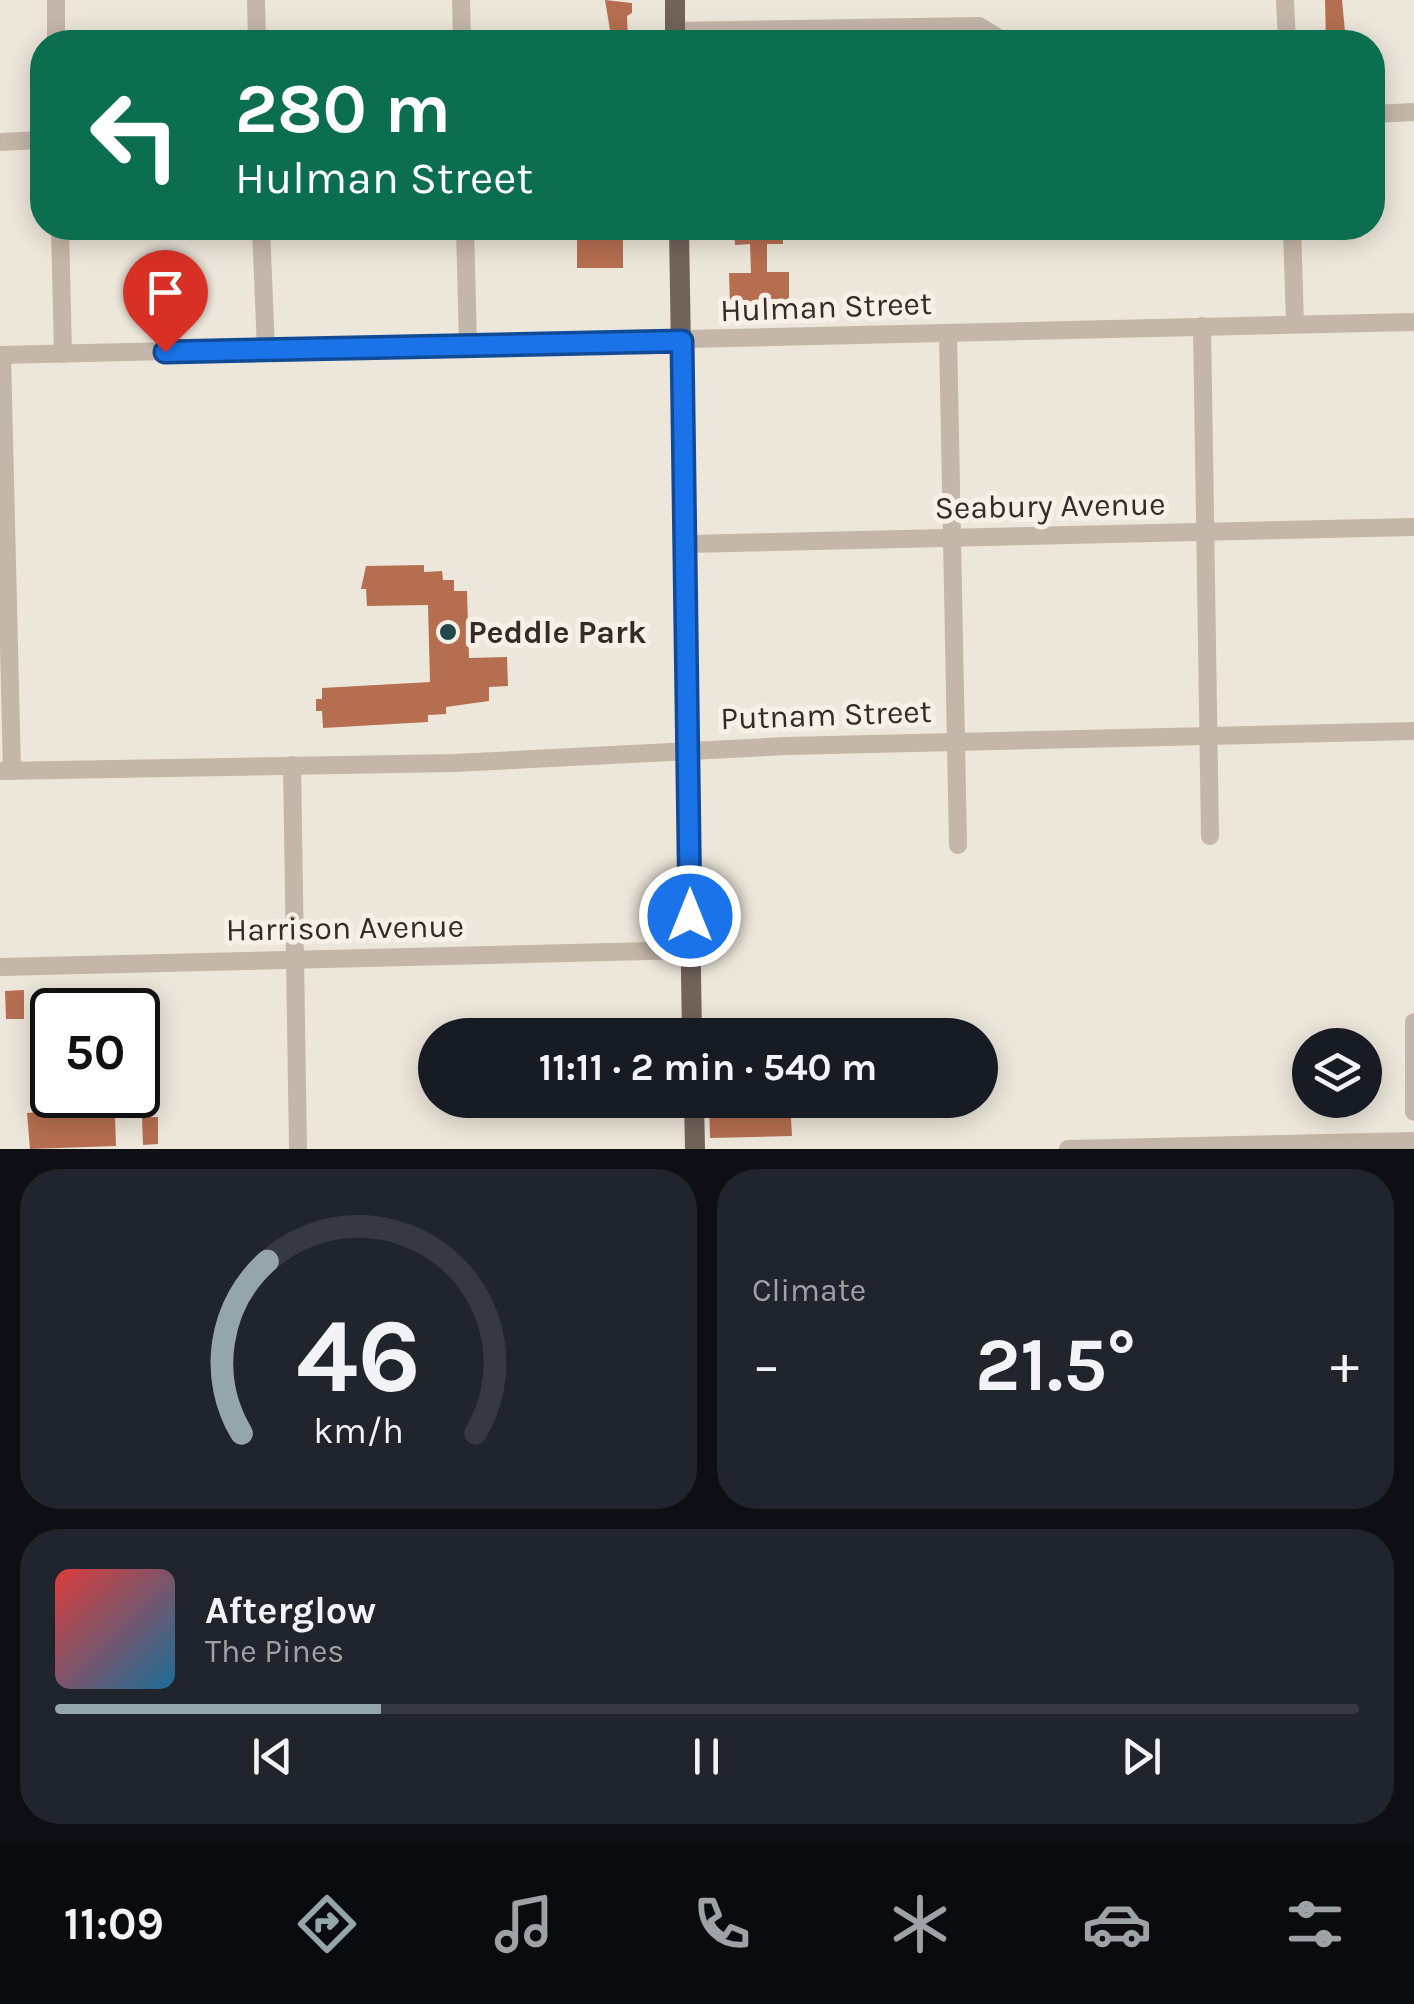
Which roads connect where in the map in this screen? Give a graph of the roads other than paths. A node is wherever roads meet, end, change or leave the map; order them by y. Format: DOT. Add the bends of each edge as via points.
graph roads {
  1 [pos="56,0"];
  2 [pos="256,0"];
  3 [pos="462,0"];
  4 [pos="674,0"];
  5 [pos="1285,0"];
  6 [pos="56,30"];
  7 [pos="257,30"];
  8 [pos="462,30"];
  9 [pos="676,30"];
  10 [pos="858,30"];
  11 [pos="986,30"];
  12 [pos="1286,30"];
  13 [pos="1414,112"];
  14 [pos="1385,113"];
  15 [pos="30,141"];
  16 [pos="0,142"];
  17 [pos="60,240"];
  18 [pos="261,240"];
  19 [pos="465,240"];
  20 [pos="679,240"];
  21 [pos="1292,240"];
  22 [pos="1414,322"];
  23 [pos="1295,324"];
  24 [pos="1202,326"];
  25 [pos="948,334"];
  26 [pos="682,341"];
  27 [pos="468,345"];
  28 [pos="266,350"];
  29 [pos="63,354"];
  30 [pos="1,355"];
  31 [pos="1414,528"];
  32 [pos="1206,532"];
  33 [pos="951,538"];
  34 [pos="687,544"];
  35 [pos="1414,732"];
  36 [pos="1208,737"];
  37 [pos="956,742"];
  38 [pos="689,750"];
  39 [pos="292,765"];
  40 [pos="6,771"];
  41 [pos="1210,836"];
  42 [pos="958,845"];
  43 [pos="690,950"];
  44 [pos="296,959"];
  45 [pos="0,968"];
  46 [pos="692,1018"];
  47 [pos="1414,1022"];
  48 [pos="1414,1112"];
  49 [pos="694,1118"];
  50 [pos="1414,1141"];
  51 [pos="1142,1148"];
  52 [pos="298,1149"];
  53 [pos="694,1149"];
  54 [pos="1068,1149"];
  1 -- 6 [label="street"];
  2 -- 7 [label="street"];
  3 -- 8 [label="street"];
  4 -- 9 [label="main road"];
  5 -- 12 [label="street"];
  10 -- 11 [label="street"];
  13 -- 14 [label="street"];
  15 -- 16 [label="street"];
  17 -- 29 [label="street"];
  18 -- 28 [label="street"];
  19 -- 27 [label="street"];
  20 -- 26 [label="main road"];
  21 -- 23 [label="street"];
  22 -- 23 [label="street, Hulman Street"];
  23 -- 24 [label="street, Hulman Street"];
  24 -- 25 [label="street, Hulman Street"];
  24 -- 32 [label="street"];
  25 -- 26 [label="street, Hulman Street"];
  25 -- 33 [label="street"];
  26 -- 27 [label="street, Hulman Street"];
  26 -- 34 [label="main road"];
  27 -- 28 [label="street, Hulman Street"];
  28 -- 29 [label="street, Hulman Street"];
  29 -- 30 [label="street, Hulman Street"];
  30 -- 40 [label="street"];
  31 -- 32 [label="street, Seabury Avenue"];
  32 -- 33 [label="street, Seabury Avenue"];
  32 -- 36 [label="street"];
  33 -- 34 [label="street, Seabury Avenue"];
  33 -- 37 [label="street"];
  34 -- 38 [label="main road"];
  35 -- 36 [label="street, Putnam Street"];
  36 -- 37 [label="street, Putnam Street"];
  36 -- 41 [label="street"];
  37 -- 38 [label="street, Putnam Street"];
  37 -- 42 [label="street"];
  38 -- 39 [label="street, Putnam Street" via="570,760"];
  38 -- 43 [label="main road"];
  39 -- 40 [label="street, Putnam Street"];
  39 -- 44 [label="street"];
  43 -- 44 [label="street, Harrison Avenue"];
  43 -- 46 [label="main road"];
  44 -- 45 [label="street, Harrison Avenue"];
  44 -- 52 [label="street"];
  47 -- 48 [label="street"];
  49 -- 53 [label="main road"];
  50 -- 51 [label="street"];
  51 -- 54 [label="street"];
}
